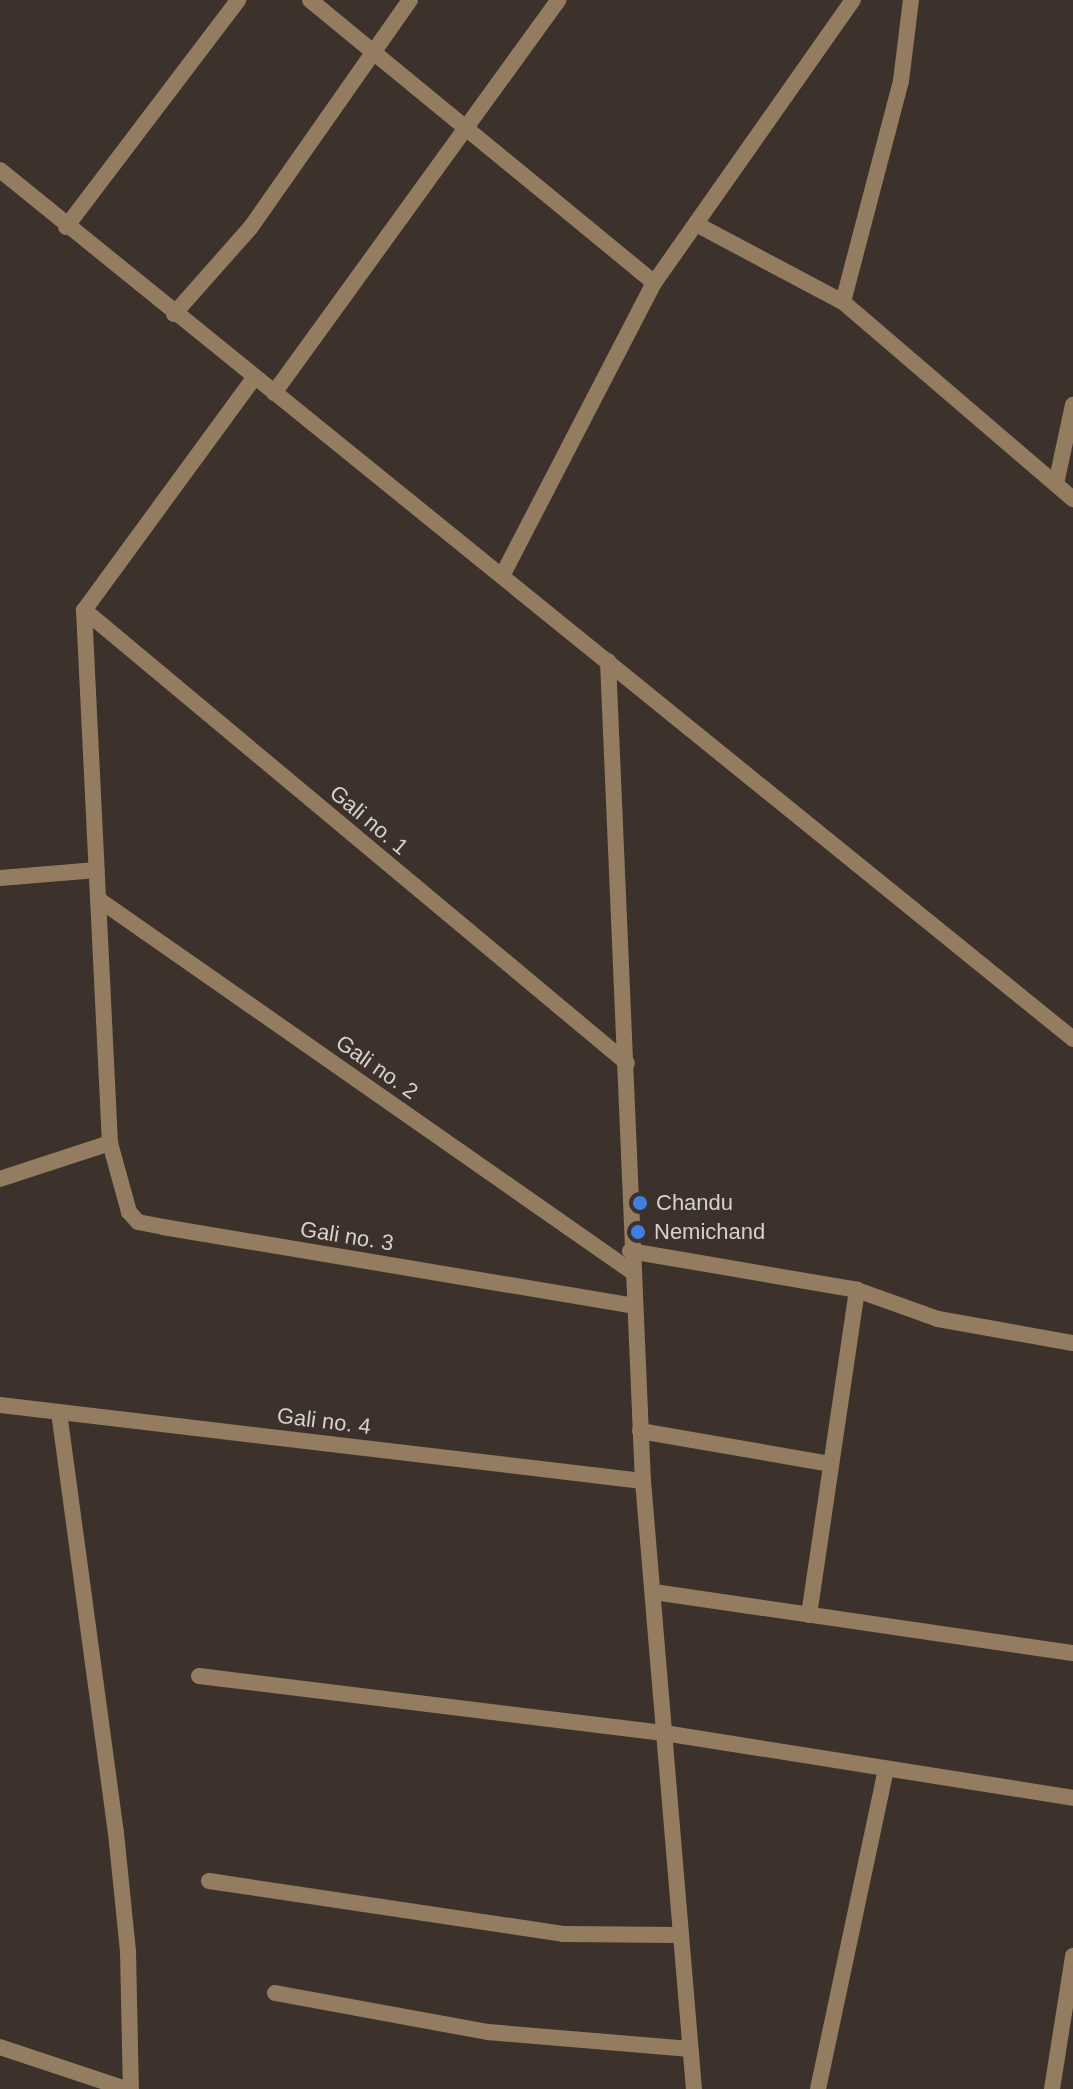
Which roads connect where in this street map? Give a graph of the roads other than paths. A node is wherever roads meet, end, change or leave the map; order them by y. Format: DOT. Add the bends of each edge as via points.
graph roads {
  1 [pos="238,0"];
  2 [pos="310,0"];
  3 [pos="410,0"];
  4 [pos="558,0"];
  5 [pos="853,0"];
  6 [pos="911,0"];
  7 [pos="374,48"];
  8 [pos="467,127"];
  9 [pos="0,170"];
  10 [pos="696,224"];
  11 [pos="66,227"];
  12 [pos="654,283"];
  13 [pos="843,302"];
  14 [pos="174,314"];
  15 [pos="254,378"];
  16 [pos="274,393"];
  17 [pos="1073,405"];
  18 [pos="1056,484"];
  19 [pos="1073,499"];
  20 [pos="502,576"];
  21 [pos="84,610"];
  22 [pos="608,661"];
  23 [pos="97,870"];
  24 [pos="0,878"];
  25 [pos="98,899"];
  26 [pos="1073,1039"];
  27 [pos="627,1063"];
  28 [pos="110,1143"];
  29 [pos="0,1179"];
  30 [pos="630,1251"];
  31 [pos="631,1271"];
  32 [pos="857,1290"];
  33 [pos="634,1306"];
  34 [pos="1073,1343"];
  35 [pos="0,1405"];
  36 [pos="59,1412"];
  37 [pos="640,1431"];
  38 [pos="831,1464"];
  39 [pos="643,1481"];
  40 [pos="654,1592"];
  41 [pos="809,1615"];
  42 [pos="1073,1653"];
  43 [pos="199,1676"];
  44 [pos="664,1733"];
  45 [pos="886,1769"];
  46 [pos="1073,1798"];
  47 [pos="209,1881"];
  48 [pos="678,1935"];
  49 [pos="1073,1956"];
  50 [pos="275,1993"];
  51 [pos="0,2047"];
  52 [pos="690,2049"];
  53 [pos="128,2089"];
  54 [pos="694,2089"];
  55 [pos="818,2089"];
  56 [pos="1052,2089"];
  1 -- 11 [label="street"];
  2 -- 7 [label="street"];
  3 -- 7 [label="street"];
  4 -- 8 [label="street"];
  5 -- 10 [label="street"];
  6 -- 13 [label="street" via="901,81"];
  7 -- 8 [label="street"];
  7 -- 14 [label="street" via="251,227"];
  8 -- 12 [label="street"];
  8 -- 16 [label="street"];
  9 -- 11 [label="street"];
  10 -- 12 [label="street"];
  10 -- 13 [label="street"];
  11 -- 14 [label="street"];
  12 -- 20 [label="street"];
  13 -- 18 [label="street"];
  14 -- 15 [label="street"];
  15 -- 16 [label="street"];
  15 -- 21 [label="street"];
  16 -- 20 [label="street"];
  17 -- 18 [label="street"];
  18 -- 19 [label="street"];
  20 -- 22 [label="street"];
  21 -- 23 [label="street"];
  21 -- 27 [label="street, Gali no. 1"];
  22 -- 26 [label="street"];
  22 -- 27 [label="street"];
  23 -- 24 [label="street"];
  23 -- 25 [label="street"];
  25 -- 28 [label="street"];
  25 -- 31 [label="street, Gali no. 2"];
  27 -- 30 [label="street"];
  28 -- 29 [label="street"];
  28 -- 33 [label="street, Gali no. 3" via="121,1193 138,1222"];
  30 -- 31 [label="street"];
  30 -- 32 [label="street"];
  31 -- 33 [label="street"];
  32 -- 34 [label="street" via="938,1319"];
  32 -- 38 [label="street"];
  33 -- 37 [label="street"];
  35 -- 36 [label="street, Gali no. 4"];
  36 -- 39 [label="street, Gali no. 4"];
  36 -- 53 [label="street" via="116,1833"];
  37 -- 38 [label="street"];
  37 -- 39 [label="street"];
  38 -- 41 [label="street"];
  39 -- 40 [label="street"];
  40 -- 41 [label="street"];
  40 -- 44 [label="street"];
  41 -- 42 [label="street"];
  43 -- 44 [label="street"];
  44 -- 45 [label="street"];
  44 -- 48 [label="street"];
  45 -- 46 [label="street"];
  45 -- 55 [label="street"];
  47 -- 48 [label="street" via="563,1934"];
  48 -- 52 [label="street"];
  49 -- 56 [label="street"];
  50 -- 52 [label="street" via="488,2032"];
  51 -- 53 [label="street"];
  52 -- 54 [label="street"];
}
